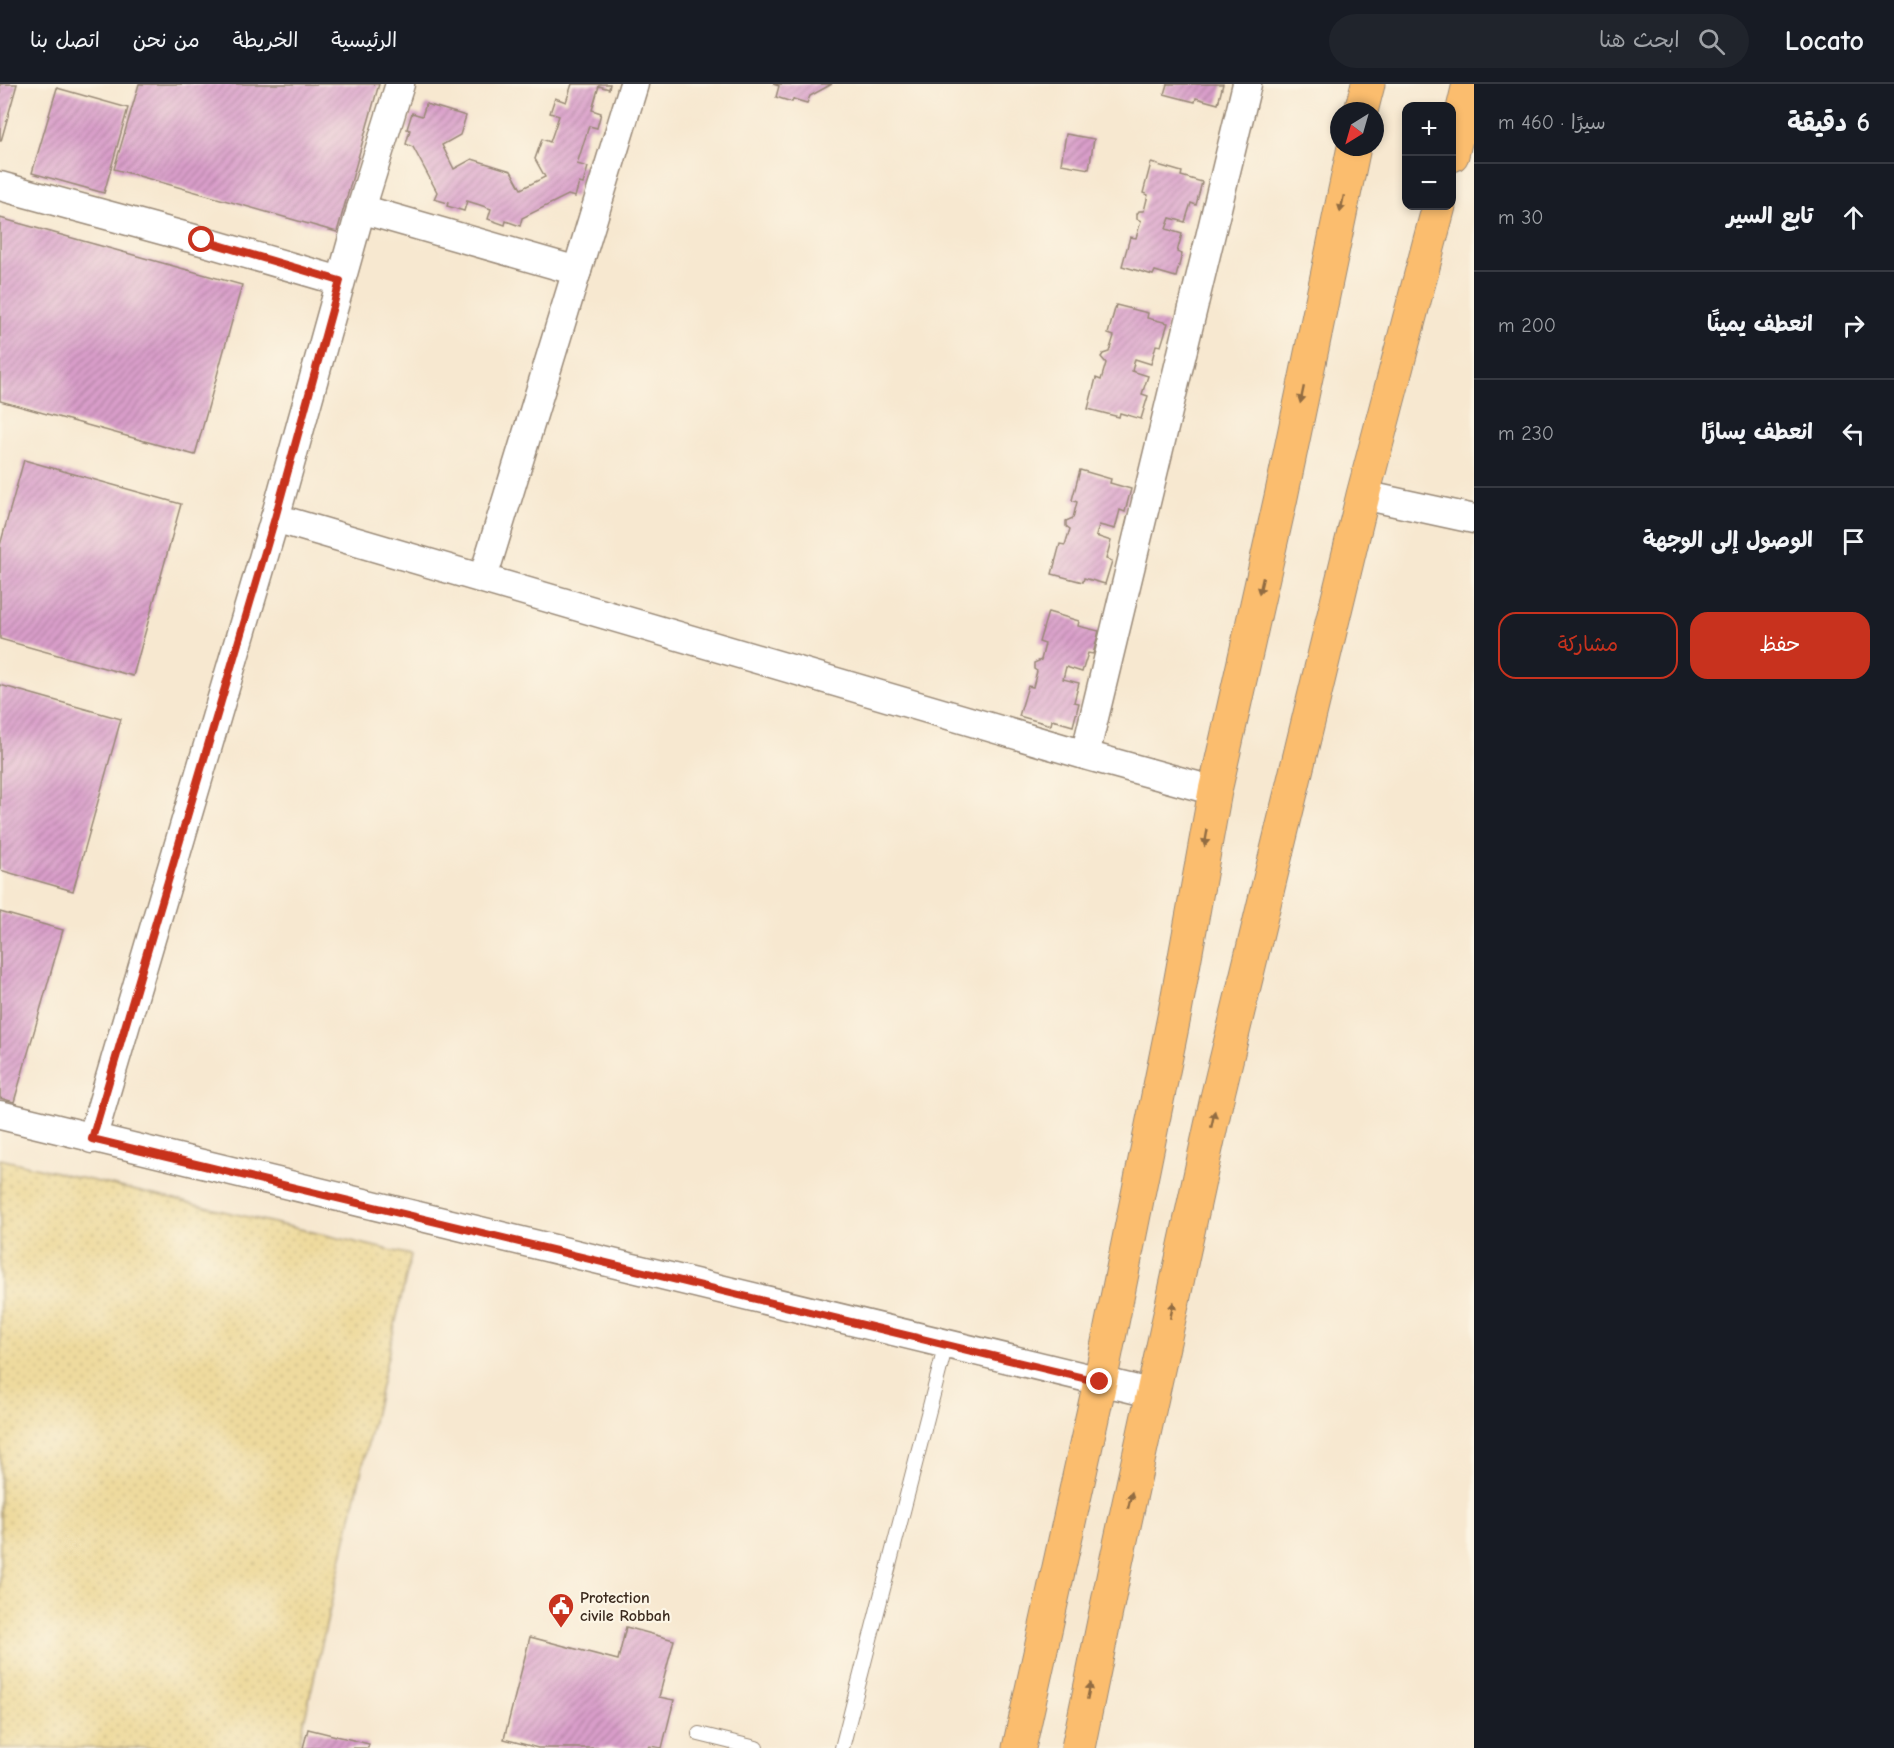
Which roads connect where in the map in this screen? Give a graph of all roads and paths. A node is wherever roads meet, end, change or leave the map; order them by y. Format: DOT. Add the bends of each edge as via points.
graph roads {
  1 [pos="400,84"];
  2 [pos="634,84"];
  3 [pos="1247,84"];
  4 [pos="1368,84"];
  5 [pos="1469,84"];
  6 [pos="1363,102"];
  7 [pos="1456,138"];
  8 [pos="1352,156"];
  9 [pos="0,186"];
  10 [pos="362,208"];
  11 [pos="1438,210"];
  12 [pos="577,271"];
  13 [pos="340,281"];
  14 [pos="1363,495"];
  15 [pos="275,518"];
  16 [pos="1474,519"];
  17 [pos="483,578"];
  18 [pos="1085,755"];
  19 [pos="1215,791"];
  20 [pos="0,1115"];
  21 [pos="92,1139"];
  22 [pos="946,1344"];
  23 [pos="1100,1382"];
  24 [pos="1154,1394"];
  25 [pos="699,1734"];
  26 [pos="756,1748"];
  27 [pos="842,1748"];
  28 [pos="1019,1748"];
  29 [pos="1078,1748"];
  1 -- 10 [label="street"];
  2 -- 12 [label="street"];
  3 -- 18 [label="street"];
  4 -- 6 [label="highway"];
  5 -- 7 [label="highway"];
  8 -- 19 [label="highway, one-way"];
  9 -- 13 [label="street"];
  10 -- 12 [label="street"];
  10 -- 13 [label="street"];
  11 -- 14 [label="highway"];
  12 -- 17 [label="street"];
  13 -- 15 [label="street"];
  14 -- 16 [label="street"];
  24 -- 14 [label="highway, one-way" via="1217,1098"];
  15 -- 17 [label="street"];
  15 -- 21 [label="street"];
  17 -- 18 [label="street"];
  18 -- 19 [label="street"];
  19 -- 23 [label="highway, one-way"];
  20 -- 21 [label="street"];
  21 -- 22 [label="street"];
  22 -- 23 [label="street"];
  22 -- 27 [label="lane"];
  23 -- 24 [label="street"];
  23 -- 28 [label="highway"];
  29 -- 24 [label="highway, one-way"];
  25 -- 26 [label="lane"];
}
